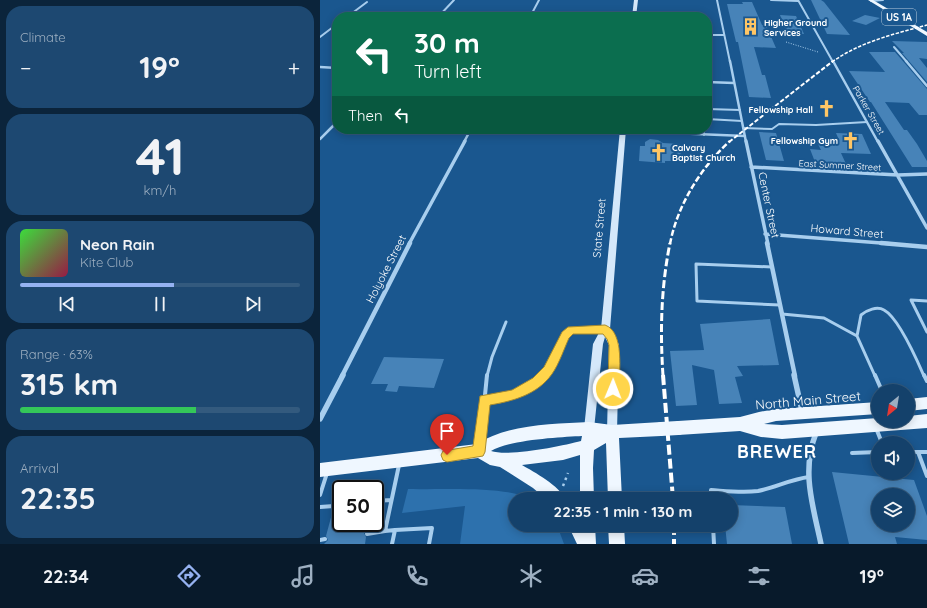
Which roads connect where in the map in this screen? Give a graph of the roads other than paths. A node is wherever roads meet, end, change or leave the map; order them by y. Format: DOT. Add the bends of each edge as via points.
graph roads {
  1 [pos="454,0"];
  2 [pos="539,0"];
  3 [pos="636,0"];
  4 [pos="717,0"];
  5 [pos="772,0"];
  6 [pos="798,0"];
  7 [pos="871,0"];
  8 [pos="883,0"];
  9 [pos="367,2"];
  10 [pos="354,12"];
  11 [pos="443,12"];
  12 [pos="533,12"];
  13 [pos="635,12"];
  14 [pos="332,28"];
  15 [pos="927,34"];
  16 [pos="712,35"];
  17 [pos="724,35"];
  18 [pos="320,37"];
  19 [pos="894,47"];
  20 [pos="320,67"];
  21 [pos="332,68"];
  22 [pos="712,82"];
  23 [pos="734,83"];
  24 [pos="927,86"];
  25 [pos="712,109"];
  26 [pos="740,110"];
  27 [pos="712,119"];
  28 [pos="742,121"];
  29 [pos="867,122"];
  30 [pos="332,127"];
  31 [pos="743,128"];
  32 [pos="468,134"];
  33 [pos="623,134"];
  34 [pos="689,134"];
  35 [pos="704,135"];
  36 [pos="745,136"];
  37 [pos="320,139"];
  38 [pos="751,167"];
  39 [pos="927,174"];
  40 [pos="898,175"];
  41 [pos="927,228"];
  42 [pos="765,234"];
  43 [pos="927,246"];
  44 [pos="772,267"];
  45 [pos="927,301"];
  46 [pos="780,306"];
  47 [pos="782,314"];
  48 [pos="506,322"];
  49 [pos="605,330"];
  50 [pos="927,332"];
  51 [pos="857,336"];
  52 [pos="927,381"];
  53 [pos="879,384"];
  54 [pos="484,400"];
  55 [pos="927,403"];
  56 [pos="915,404"];
  57 [pos="802,414"];
  58 [pos="871,416"];
  59 [pos="871,417"];
  60 [pos="320,419"];
  61 [pos="915,420"];
  62 [pos="927,421"];
  63 [pos="740,424"];
  64 [pos="589,429"];
  65 [pos="818,430"];
  66 [pos="612,432"];
  67 [pos="588,446"];
  68 [pos="479,452"];
  69 [pos="871,452"];
  70 [pos="918,452"];
  71 [pos="927,452"];
  72 [pos="852,453"];
  73 [pos="502,460"];
  74 [pos="400,461"];
  75 [pos="324,470"];
  76 [pos="927,476"];
  77 [pos="809,477"];
  78 [pos="556,492"];
  79 [pos="587,492"];
  80 [pos="615,492"];
  81 [pos="711,492"];
  82 [pos="320,495"];
  83 [pos="391,500"];
  84 [pos="384,501"];
  85 [pos="332,506"];
  86 [pos="320,507"];
  87 [pos="396,530"];
  88 [pos="385,531"];
  89 [pos="580,532"];
  90 [pos="587,532"];
  91 [pos="616,532"];
  92 [pos="713,532"];
  93 [pos="367,534"];
  94 [pos="392,544"];
  95 [pos="429,544"];
  96 [pos="586,544"];
  97 [pos="617,544"];
  98 [pos="714,544"];
  99 [pos="821,544"];
  1 -- 11 [label="street"];
  2 -- 12 [label="street"];
  3 -- 13 [label="main road"];
  4 -- 17 [label="street, Center Street"];
  5 -- 6 [label="street"];
  6 -- 29 [label="street, Parker Street"];
  7 -- 8 [label="street"];
  7 -- 15 [label="main road, US 1A"];
  9 -- 10 [label="street"];
  14 -- 18 [label="street"];
  16 -- 17 [label="street"];
  17 -- 23 [label="street, Center Street"];
  19 -- 24 [label="street"];
  20 -- 21 [label="street"];
  22 -- 23 [label="street"];
  23 -- 26 [label="street, Center Street"];
  25 -- 26 [label="lane"];
  26 -- 28 [label="street, Center Street"];
  27 -- 28 [label="lane"];
  28 -- 31 [label="street, Center Street"];
  29 -- 31 [label="lane" via="779,124 772,129"];
  29 -- 40 [label="street, Parker Street"];
  30 -- 37 [label="street"];
  31 -- 36 [label="street, Center Street"];
  32 -- 60 [label="street, Holyoke Street"];
  33 -- 49 [label="main road, State Street"];
  34 -- 35 [label="street"];
  35 -- 36 [label="street"];
  36 -- 38 [label="street, Center Street"];
  38 -- 40 [label="street, East Summer Street"];
  38 -- 42 [label="street, Center Street"];
  39 -- 40 [label="street, East Summer Street"];
  40 -- 41 [label="street, Parker Street"];
  42 -- 43 [label="street, Howard Street"];
  42 -- 44 [label="street, Center Street"];
  44 -- 46 [label="street, Center Street"];
  44 -- 46 [label="lane" via="696,264 697,301"];
  45 -- 50 [label="lane" via="911,300"];
  46 -- 47 [label="street, Center Street"];
  47 -- 51 [label="lane" via="824,318"];
  47 -- 57 [label="street, Center Street"];
  48 -- 54 [label="lane" via="489,365"];
  49 -- 54 [label="lane" via="571,330 548,370 537,382 512,396"];
  49 -- 64 [label="main road, State Street" via="598,344"];
  49 -- 66 [label="main road" via="612,337 614,345"];
  51 -- 52 [label="lane" via="861,315 868,309 884,309 898,325"];
  51 -- 53 [label="lane"];
  54 -- 68 [label="lane"];
  55 -- 56 [label="main road"];
  57 -- 58 [label="main road, North Main Street"];
  57 -- 63 [label="main road, North Main Street" via="768,416"];
  59 -- 65 [label="main road, North Main Street"];
  61 -- 62 [label="main road, North Main Street"];
  63 -- 65 [label="main road, North Main Street" via="771,432"];
  63 -- 66 [label="main road, North Main Street, bridge"];
  64 -- 66 [label="main road, North Main Street"];
  64 -- 67 [label="main road, State Street"];
  64 -- 68 [label="main road, North Main Street" via="560,430 504,438"];
  65 -- 77 [label="street" via="809,456"];
  66 -- 67 [label="main road, North Main Street"];
  66 -- 80 [label="main road"];
  67 -- 73 [label="main road, North Main Street" via="562,453"];
  67 -- 79 [label="main road, State Street"];
  68 -- 73 [label="main road, North Main Street" via="490,458"];
  68 -- 74 [label="main road, North Main Street"];
  69 -- 72 [label="lane"];
  70 -- 71 [label="lane"];
  70 -- 76 [label="lane"];
  73 -- 78 [label="main road"];
  74 -- 75 [label="main road, North Main Street"];
  74 -- 83 [label="lane"];
  75 -- 82 [label="lane"];
  77 -- 81 [label="lane" via="757,491"];
  77 -- 99 [label="street"];
  83 -- 84 [label="lane"];
  83 -- 88 [label="lane"];
  85 -- 86 [label="lane"];
  87 -- 88 [label="lane"];
  87 -- 94 [label="lane"];
  87 -- 95 [label="lane" via="432,528"];
  88 -- 93 [label="lane"];
  89 -- 96 [label="main road"];
  90 -- 96 [label="main road"];
  91 -- 97 [label="main road"];
  92 -- 98 [label="lane"];
}
